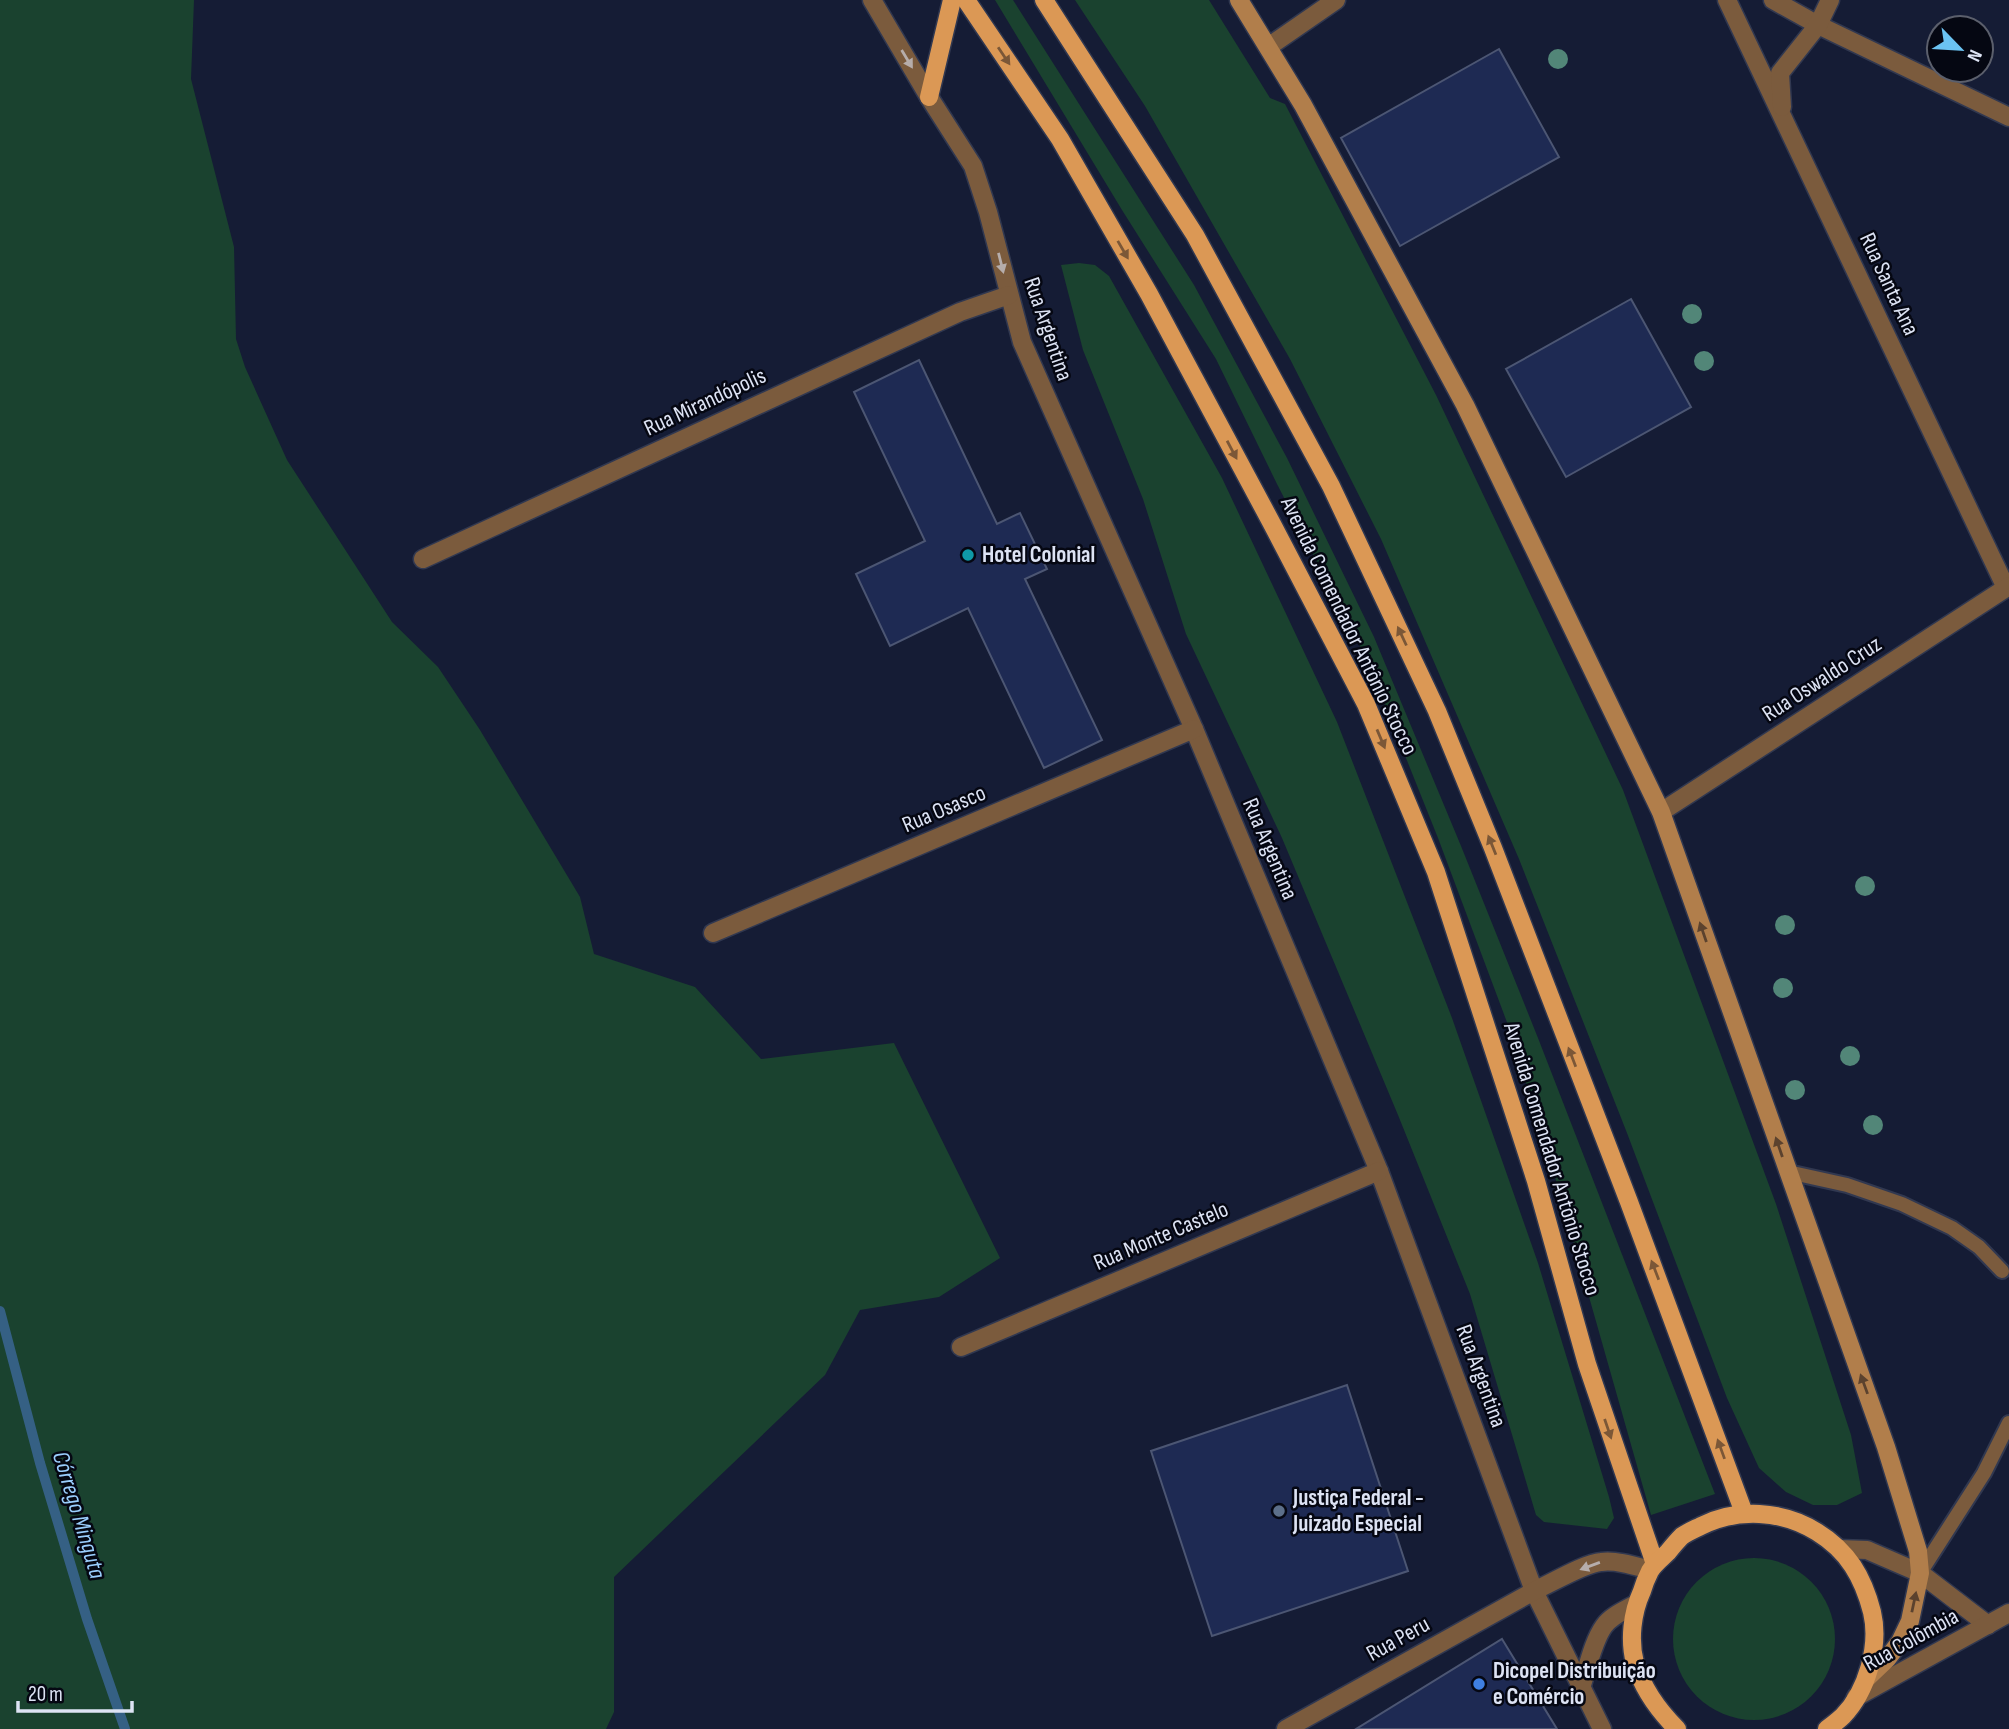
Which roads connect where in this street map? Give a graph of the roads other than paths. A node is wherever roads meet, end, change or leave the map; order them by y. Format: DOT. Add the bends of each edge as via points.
graph roads {
  1 [pos="872,0"];
  2 [pos="952,0"];
  3 [pos="966,0"];
  4 [pos="1044,0"];
  5 [pos="1239,0"];
  6 [pos="1336,0"];
  7 [pos="1727,0"];
  8 [pos="1773,0"];
  9 [pos="1829,0"];
  10 [pos="1818,25"];
  11 [pos="1268,47"];
  12 [pos="929,97"];
  13 [pos="1782,115"];
  14 [pos="2009,117"];
  15 [pos="1009,295"];
  16 [pos="423,559"];
  17 [pos="2007,587"];
  18 [pos="1194,729"];
  19 [pos="1661,812"];
  20 [pos="713,933"];
  21 [pos="1379,1171"];
  22 [pos="1788,1172"];
  23 [pos="2002,1271"];
  24 [pos="961,1347"];
  25 [pos="2009,1423"];
  26 [pos="1744,1513"];
  27 [pos="1839,1549"];
  28 [pos="1653,1567"];
  29 [pos="1920,1573"];
  30 [pos="1534,1591"];
  31 [pos="1636,1604"];
  32 [pos="2009,1613"];
  33 [pos="1989,1625"];
  34 [pos="1866,1679"];
  35 [pos="1581,1688"];
  36 [pos="1856,1697"];
  37 [pos="1844,1722"];
  38 [pos="1286,1729"];
  39 [pos="1602,1729"];
  40 [pos="1677,1729"];
  41 [pos="1827,1729"];
  1 -- 12 [label="street, Rua Argentina, one-way"];
  2 -- 12 [label="main road"];
  3 -- 28 [label="main road, Avenida Comendador Antônio Stocco, one-way" via="1060,139 1149,294 1366,704 1436,872"];
  26 -- 4 [label="main road, Avenida Comendador Antônio Stocco, one-way" via="1629,1202 1437,711 1331,486 1195,235"];
  5 -- 11 [label="street"];
  6 -- 11 [label="street"];
  7 -- 13 [label="street, Rua Santa Ana"];
  8 -- 10 [label="street"];
  9 -- 10 [label="street"];
  10 -- 13 [label="street" via="1780,73"];
  10 -- 14 [label="street"];
  11 -- 19 [label="street" via="1465,405"];
  12 -- 15 [label="street, Rua Argentina, one-way" via="973,166"];
  13 -- 17 [label="street, Rua Santa Ana"];
  15 -- 16 [label="street, Rua Mirandópolis" via="960,312"];
  15 -- 18 [label="street, Rua Argentina" via="1022,342"];
  17 -- 19 [label="street, Rua Oswaldo Cruz"];
  18 -- 20 [label="street, Rua Osasco"];
  18 -- 21 [label="street, Rua Argentina"];
  22 -- 19 [label="street, one-way"];
  21 -- 24 [label="street, Rua Monte Castelo"];
  21 -- 30 [label="street, Rua Argentina"];
  22 -- 23 [label="lane" via="1902,1204 1952,1228"];
  29 -- 22 [label="street, one-way" via="1918,1551 1886,1447"];
  25 -- 29 [label="lane" via="1984,1473"];
  26 -- 27 [label="main road" via="1775,1515 1805,1524"];
  26 -- 28 [label="main road" via="1713,1520 1683,1535"];
  27 -- 29 [label="street, Rua Colômbia" via="1867,1550"];
  27 -- 34 [label="main road" via="1867,1591 1874,1620"];
  28 -- 30 [label="street, Rua Peru, one-way" via="1599,1562"];
  28 -- 31 [label="main road"];
  29 -- 33 [label="street, Rua Colômbia"];
  34 -- 29 [label="street, one-way" via="1900,1642 1910,1621"];
  30 -- 35 [label="street, Rua Argentina"];
  30 -- 38 [label="street, Rua Peru"];
  31 -- 35 [label="street" via="1604,1626"];
  31 -- 40 [label="main road" via="1634,1661 1644,1688"];
  32 -- 33 [label="street, Rua Colômbia"];
  33 -- 36 [label="street, Rua Colômbia"];
  34 -- 36 [label="main road"];
  35 -- 39 [label="street, Rua Argentina"];
  36 -- 37 [label="main road"];
  37 -- 41 [label="main road"];
}
